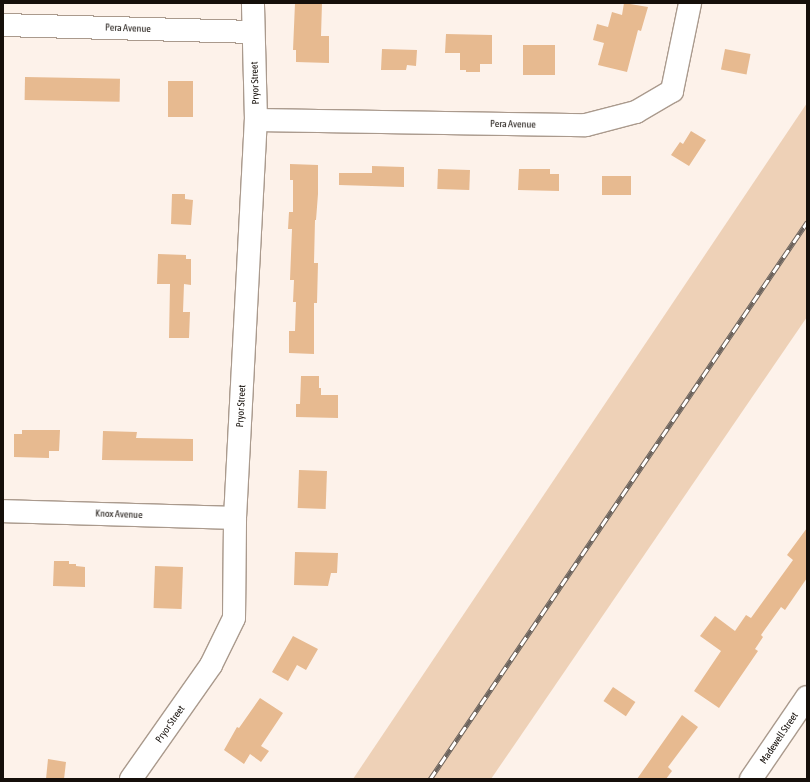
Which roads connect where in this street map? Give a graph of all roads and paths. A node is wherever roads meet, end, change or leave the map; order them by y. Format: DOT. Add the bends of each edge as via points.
graph roads {
  1 [pos="254,3"];
  2 [pos="690,3"];
  3 [pos="3,25"];
  4 [pos="253,32"];
  5 [pos="256,120"];
  6 [pos="3,511"];
  7 [pos="235,518"];
  8 [pos="807,698"];
  9 [pos="131,779"];
  10 [pos="751,779"];
  1 -- 4 [label="street, Pryor Street"];
  2 -- 5 [label="street, Pera Avenue" via="672,91 636,112 586,125"];
  3 -- 4 [label="street, Pera Avenue"];
  4 -- 5 [label="street, Pryor Street"];
  5 -- 7 [label="street, Pryor Street"];
  6 -- 7 [label="street, Knox Avenue"];
  7 -- 9 [label="street, Pryor Street" via="234,618 211,665"];
  8 -- 10 [label="street, Madewell Street"];
}
